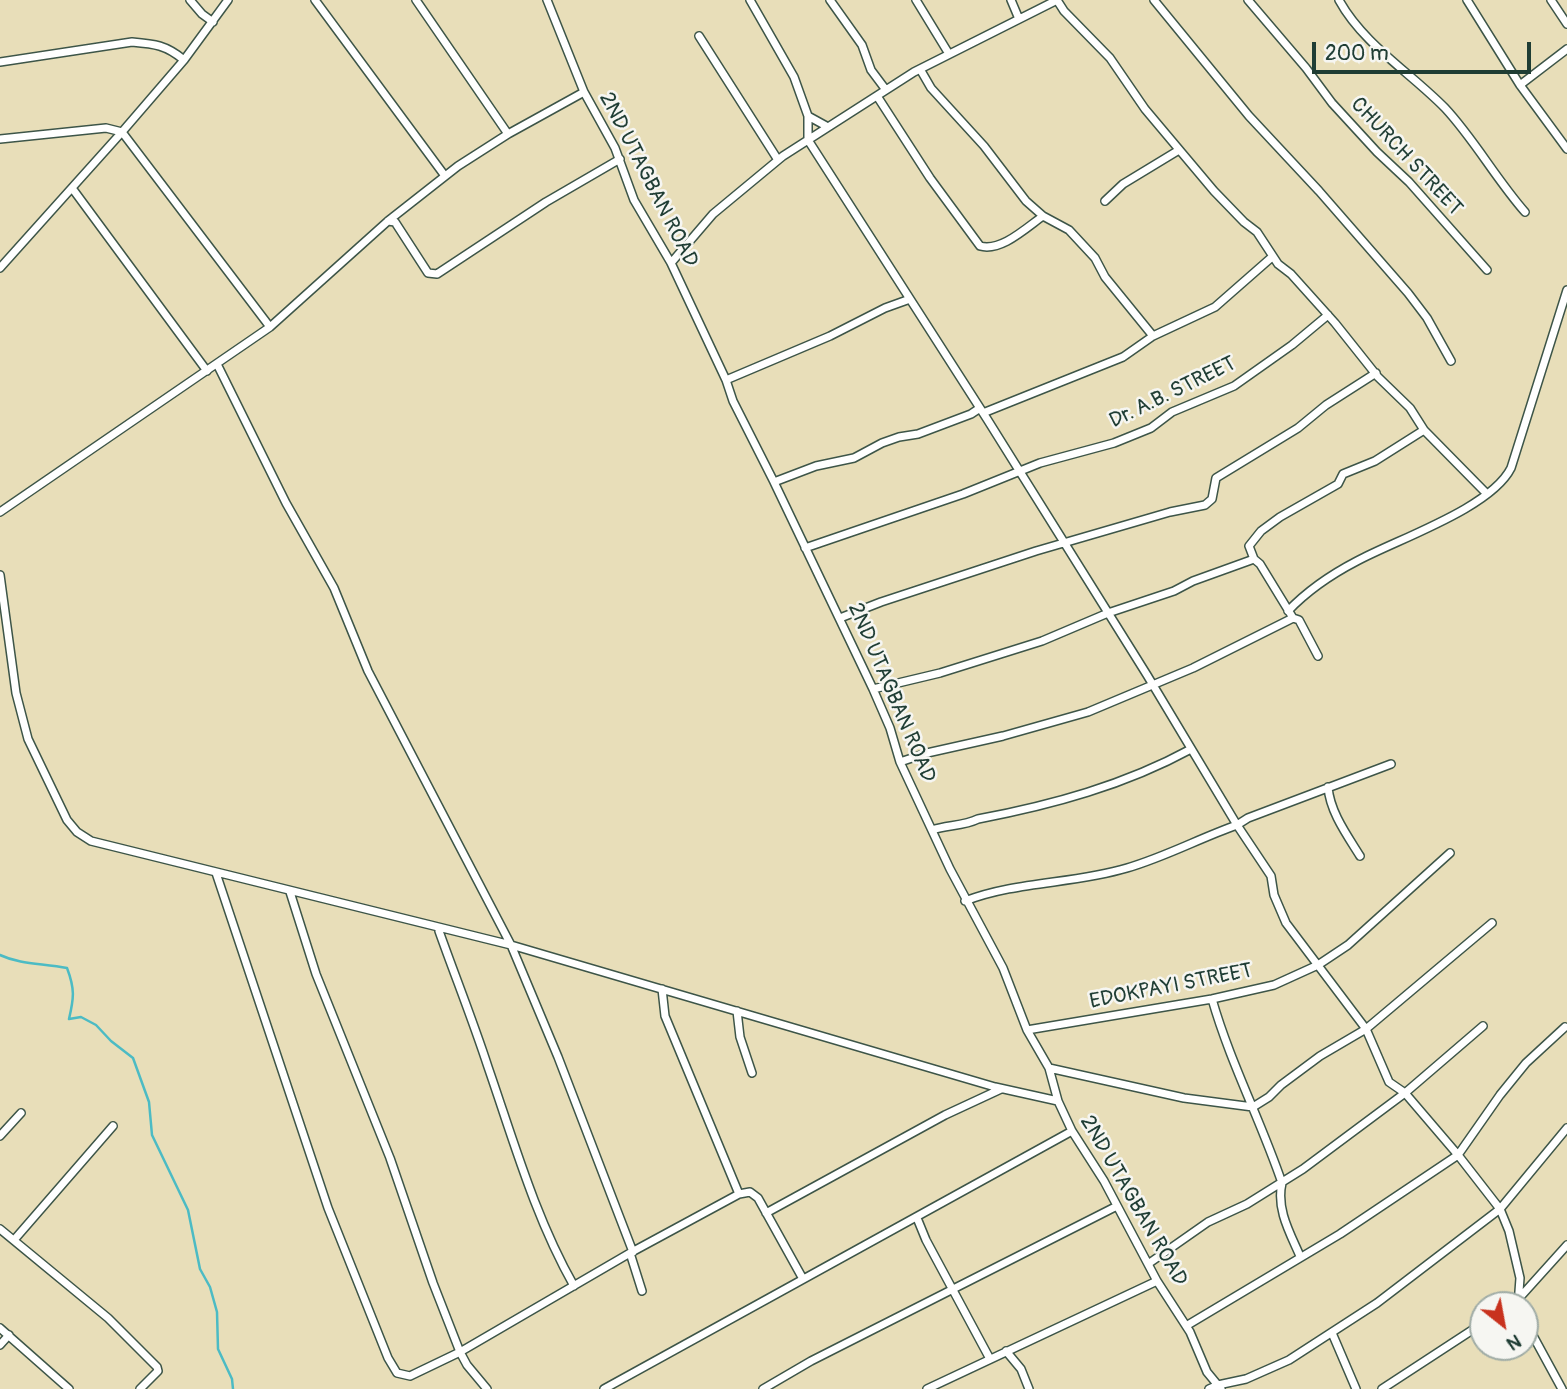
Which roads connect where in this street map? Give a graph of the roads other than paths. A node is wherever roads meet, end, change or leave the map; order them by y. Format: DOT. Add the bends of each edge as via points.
graph roads {
  1 [pos="190,0"];
  2 [pos="228,0"];
  3 [pos="315,0"];
  4 [pos="416,0"];
  5 [pos="547,0"];
  6 [pos="750,0"];
  7 [pos="830,0"];
  8 [pos="916,0"];
  9 [pos="1011,0"];
  10 [pos="1057,0"];
  11 [pos="1154,0"];
  12 [pos="1248,0"];
  13 [pos="1339,0"];
  14 [pos="1467,0"];
  15 [pos="1551,0"];
  16 [pos="1019,19"];
  17 [pos="214,22"];
  18 [pos="1567,24"];
  19 [pos="699,36"];
  20 [pos="1567,49"];
  21 [pos="949,54"];
  22 [pos="184,60"];
  23 [pos="0,62"];
  24 [pos="920,69"];
  25 [pos="1520,85"];
  26 [pos="886,90"];
  27 [pos="584,92"];
  28 [pos="877,96"];
  29 [pos="808,116"];
  30 [pos="828,127"];
  31 [pos="122,132"];
  32 [pos="509,134"];
  33 [pos="0,139"];
  34 [pos="808,140"];
  35 [pos="1567,149"];
  36 [pos="1179,150"];
  37 [pos="620,159"];
  38 [pos="778,160"];
  39 [pos="445,176"];
  40 [pos="72,188"];
  41 [pos="1105,201"];
  42 [pos="1525,212"];
  43 [pos="1043,216"];
  44 [pos="388,221"];
  45 [pos="1272,257"];
  46 [pos="671,263"];
  47 [pos="0,268"];
  48 [pos="1487,270"];
  49 [pos="1567,290"];
  50 [pos="910,299"];
  51 [pos="1328,316"];
  52 [pos="270,327"];
  53 [pos="1153,336"];
  54 [pos="1451,361"];
  55 [pos="217,364"];
  56 [pos="207,371"];
  57 [pos="1376,373"];
  58 [pos="726,380"];
  59 [pos="981,410"];
  60 [pos="1424,430"];
  61 [pos="1019,473"];
  62 [pos="775,482"];
  63 [pos="1487,495"];
  64 [pos="0,512"];
  65 [pos="1064,543"];
  66 [pos="805,548"];
  67 [pos="1254,559"];
  68 [pos="0,575"];
  69 [pos="1108,613"];
  70 [pos="1290,614"];
  71 [pos="841,618"];
  72 [pos="1318,656"];
  73 [pos="1153,686"];
  74 [pos="873,689"];
  75 [pos="1191,749"];
  76 [pos="900,762"];
  77 [pos="1391,764"];
  78 [pos="1328,787"];
  79 [pos="1237,825"];
  80 [pos="932,830"];
  81 [pos="1450,853"];
  82 [pos="1360,856"];
  83 [pos="216,873"];
  84 [pos="290,891"];
  85 [pos="965,901"];
  86 [pos="1492,923"];
  87 [pos="439,931"];
  88 [pos="511,945"];
  89 [pos="1318,965"];
  90 [pos="662,989"];
  91 [pos="1212,999"];
  92 [pos="737,1011"];
  93 [pos="1483,1026"];
  94 [pos="1565,1027"];
  95 [pos="1366,1029"];
  96 [pos="1027,1030"];
  97 [pos="1049,1068"];
  98 [pos="752,1073"];
  99 [pos="1002,1088"];
  100 [pos="1405,1093"];
  101 [pos="1058,1101"];
  102 [pos="1253,1107"];
  103 [pos="21,1113"];
  104 [pos="113,1126"];
  105 [pos="1567,1128"];
  106 [pos="1072,1131"];
  107 [pos="0,1136"];
  108 [pos="1458,1155"];
  109 [pos="1282,1183"];
  110 [pos="739,1194"];
  111 [pos="1117,1206"];
  112 [pos="1500,1209"];
  113 [pos="766,1213"];
  114 [pos="917,1218"];
  115 [pos="0,1229"];
  116 [pos="13,1240"];
  117 [pos="1567,1245"];
  118 [pos="632,1253"];
  119 [pos="1300,1256"];
  120 [pos="1148,1264"];
  121 [pos="803,1279"];
  122 [pos="1157,1281"];
  123 [pos="574,1286"];
  124 [pos="953,1289"];
  125 [pos="642,1291"];
  126 [pos="1518,1291"];
  127 [pos="1527,1291"];
  128 [pos="1186,1326"];
  129 [pos="0,1328"];
  130 [pos="1469,1332"];
  131 [pos="1332,1333"];
  132 [pos="9,1335"];
  133 [pos="0,1345"];
  134 [pos="1539,1347"];
  135 [pos="460,1352"];
  136 [pos="1006,1352"];
  137 [pos="990,1359"];
  138 [pos="1219,1387"];
  139 [pos="931,1388"];
  140 [pos="69,1389"];
  141 [pos="140,1389"];
  142 [pos="487,1389"];
  143 [pos="604,1389"];
  144 [pos="763,1389"];
  145 [pos="1029,1389"];
  146 [pos="1209,1389"];
  147 [pos="1356,1389"];
  148 [pos="1382,1389"];
  149 [pos="1562,1389"];
  1 -- 17 [label="street"];
  2 -- 17 [label="street"];
  3 -- 39 [label="street"];
  4 -- 32 [label="street"];
  5 -- 27 [label="street, 2ND UTAGBAN ROAD"];
  6 -- 29 [label="street" via="794,77"];
  7 -- 26 [label="street"];
  8 -- 21 [label="street"];
  9 -- 16 [label="street"];
  10 -- 16 [label="street"];
  10 -- 36 [label="street" via="1110,58"];
  11 -- 54 [label="street" via="1427,318"];
  12 -- 48 [label="street, CHURCH STREET" via="1332,103"];
  13 -- 42 [label="street" via="1360,28 1456,121"];
  14 -- 25 [label="street"];
  15 -- 18 [label="street"];
  16 -- 21 [label="street"];
  17 -- 22 [label="street"];
  19 -- 38 [label="street"];
  20 -- 25 [label="street"];
  21 -- 24 [label="street"];
  22 -- 23 [label="street" via="169,48 132,43"];
  22 -- 31 [label="street"];
  24 -- 26 [label="street"];
  24 -- 43 [label="street" via="931,88"];
  25 -- 35 [label="street"];
  26 -- 28 [label="street"];
  27 -- 32 [label="street"];
  27 -- 37 [label="street, 2ND UTAGBAN ROAD"];
  28 -- 30 [label="street"];
  28 -- 43 [label="street" via="980,246 987,248 1012,238"];
  29 -- 30 [label="street"];
  29 -- 34 [label="street"];
  30 -- 34 [label="street"];
  31 -- 33 [label="street" via="106,128"];
  31 -- 40 [label="street"];
  31 -- 52 [label="street"];
  32 -- 39 [label="street"];
  34 -- 38 [label="street"];
  34 -- 50 [label="street"];
  36 -- 41 [label="street" via="1123,184"];
  36 -- 45 [label="street" via="1257,232"];
  37 -- 44 [label="street" via="437,274 428,273 395,222"];
  37 -- 46 [label="street, 2ND UTAGBAN ROAD" via="634,200"];
  38 -- 46 [label="street" via="713,215"];
  39 -- 44 [label="street"];
  40 -- 47 [label="street"];
  40 -- 56 [label="street"];
  43 -- 53 [label="street" via="1069,230 1087,248"];
  44 -- 52 [label="street"];
  45 -- 51 [label="street"];
  45 -- 53 [label="street" via="1215,307"];
  46 -- 58 [label="street, 2ND UTAGBAN ROAD"];
  49 -- 63 [label="street" via="1511,468"];
  50 -- 58 [label="street"];
  50 -- 59 [label="street"];
  51 -- 57 [label="street"];
  51 -- 61 [label="street, Dr. A.B. STREET" via="1234,386 1172,412 1138,434"];
  52 -- 55 [label="street"];
  53 -- 59 [label="street" via="1104,366"];
  55 -- 56 [label="street"];
  55 -- 88 [label="street" via="334,589 368,671"];
  56 -- 64 [label="street"];
  57 -- 60 [label="street"];
  57 -- 65 [label="street" via="1216,478 1212,499 1205,505"];
  58 -- 62 [label="street, 2ND UTAGBAN ROAD"];
  59 -- 61 [label="street"];
  59 -- 62 [label="street"];
  60 -- 63 [label="street"];
  60 -- 67 [label="street" via="1375,461 1343,474 1338,484 1261,531 1249,546"];
  61 -- 65 [label="street"];
  61 -- 66 [label="street, Dr. A.B. STREET"];
  62 -- 66 [label="street, 2ND UTAGBAN ROAD"];
  63 -- 70 [label="street" via="1356,561 1304,593"];
  65 -- 69 [label="street"];
  65 -- 71 [label="street"];
  66 -- 71 [label="street, 2ND UTAGBAN ROAD"];
  67 -- 69 [label="street"];
  67 -- 70 [label="street"];
  68 -- 83 [label="street" via="16,693 28,739 67,820 91,841"];
  69 -- 73 [label="street"];
  69 -- 74 [label="street" via="1042,641"];
  70 -- 72 [label="street"];
  70 -- 73 [label="street"];
  71 -- 74 [label="street, 2ND UTAGBAN ROAD"];
  73 -- 75 [label="street"];
  73 -- 76 [label="street" via="1055,722"];
  74 -- 76 [label="street, 2ND UTAGBAN ROAD"];
  75 -- 79 [label="street"];
  75 -- 80 [label="street" via="1156,768 1080,795"];
  76 -- 80 [label="street, 2ND UTAGBAN ROAD"];
  77 -- 78 [label="street"];
  78 -- 79 [label="street"];
  78 -- 82 [label="street" via="1341,824"];
  79 -- 85 [label="street" via="1126,868 1006,888"];
  79 -- 89 [label="street" via="1271,876 1286,923"];
  80 -- 85 [label="street, 2ND UTAGBAN ROAD"];
  81 -- 89 [label="street, EDOKPAYI STREET" via="1348,945"];
  83 -- 84 [label="street"];
  83 -- 135 [label="street" via="328,1208 388,1358 397,1373 410,1376"];
  84 -- 88 [label="street"];
  84 -- 135 [label="street" via="316,974 390,1158"];
  85 -- 96 [label="street, 2ND UTAGBAN ROAD" via="1003,968"];
  86 -- 95 [label="street"];
  87 -- 123 [label="street" via="537,1212"];
  88 -- 90 [label="street"];
  88 -- 118 [label="street"];
  89 -- 91 [label="street, EDOKPAYI STREET" via="1274,985"];
  89 -- 95 [label="street"];
  90 -- 92 [label="street"];
  90 -- 110 [label="street" via="665,1016"];
  91 -- 96 [label="street, EDOKPAYI STREET"];
  91 -- 102 [label="street"];
  92 -- 98 [label="street"];
  92 -- 99 [label="street"];
  93 -- 100 [label="street"];
  94 -- 108 [label="street" via="1526,1063"];
  95 -- 100 [label="street" via="1389,1082"];
  95 -- 102 [label="street" via="1320,1056"];
  96 -- 97 [label="street, 2ND UTAGBAN ROAD"];
  97 -- 101 [label="street, 2ND UTAGBAN ROAD"];
  97 -- 102 [label="street" via="1184,1098"];
  99 -- 101 [label="street"];
  99 -- 113 [label="street"];
  100 -- 108 [label="street"];
  100 -- 109 [label="street"];
  101 -- 106 [label="street, 2ND UTAGBAN ROAD"];
  102 -- 109 [label="street"];
  103 -- 107 [label="street"];
  104 -- 116 [label="street"];
  105 -- 112 [label="street"];
  106 -- 111 [label="street, 2ND UTAGBAN ROAD"];
  106 -- 121 [label="street"];
  108 -- 112 [label="street"];
  108 -- 119 [label="street"];
  109 -- 119 [label="street" via="1281,1208"];
  109 -- 120 [label="street" via="1208,1222"];
  110 -- 113 [label="street" via="750,1192"];
  110 -- 118 [label="street"];
  111 -- 120 [label="street, 2ND UTAGBAN ROAD"];
  111 -- 124 [label="street"];
  112 -- 126 [label="street" via="1520,1278"];
  112 -- 131 [label="street"];
  113 -- 121 [label="street"];
  114 -- 124 [label="street"];
  115 -- 116 [label="street"];
  116 -- 141 [label="street" via="108,1318 157,1367"];
  117 -- 127 [label="street"];
  118 -- 123 [label="street"];
  118 -- 125 [label="street"];
  119 -- 128 [label="street"];
  120 -- 122 [label="street, 2ND UTAGBAN ROAD"];
  121 -- 143 [label="street"];
  122 -- 128 [label="street, 2ND UTAGBAN ROAD"];
  122 -- 136 [label="street"];
  123 -- 135 [label="street"];
  124 -- 137 [label="street"];
  124 -- 144 [label="street"];
  128 -- 138 [label="street, 2ND UTAGBAN ROAD"];
  129 -- 132 [label="street"];
  130 -- 148 [label="street"];
  131 -- 138 [label="street" via="1289,1360"];
  131 -- 147 [label="street"];
  132 -- 133 [label="street"];
  132 -- 140 [label="street"];
  134 -- 149 [label="street"];
  135 -- 142 [label="street"];
  136 -- 137 [label="street"];
  136 -- 145 [label="street" via="1021,1369"];
  137 -- 139 [label="street"];
  138 -- 146 [label="street"];
}
